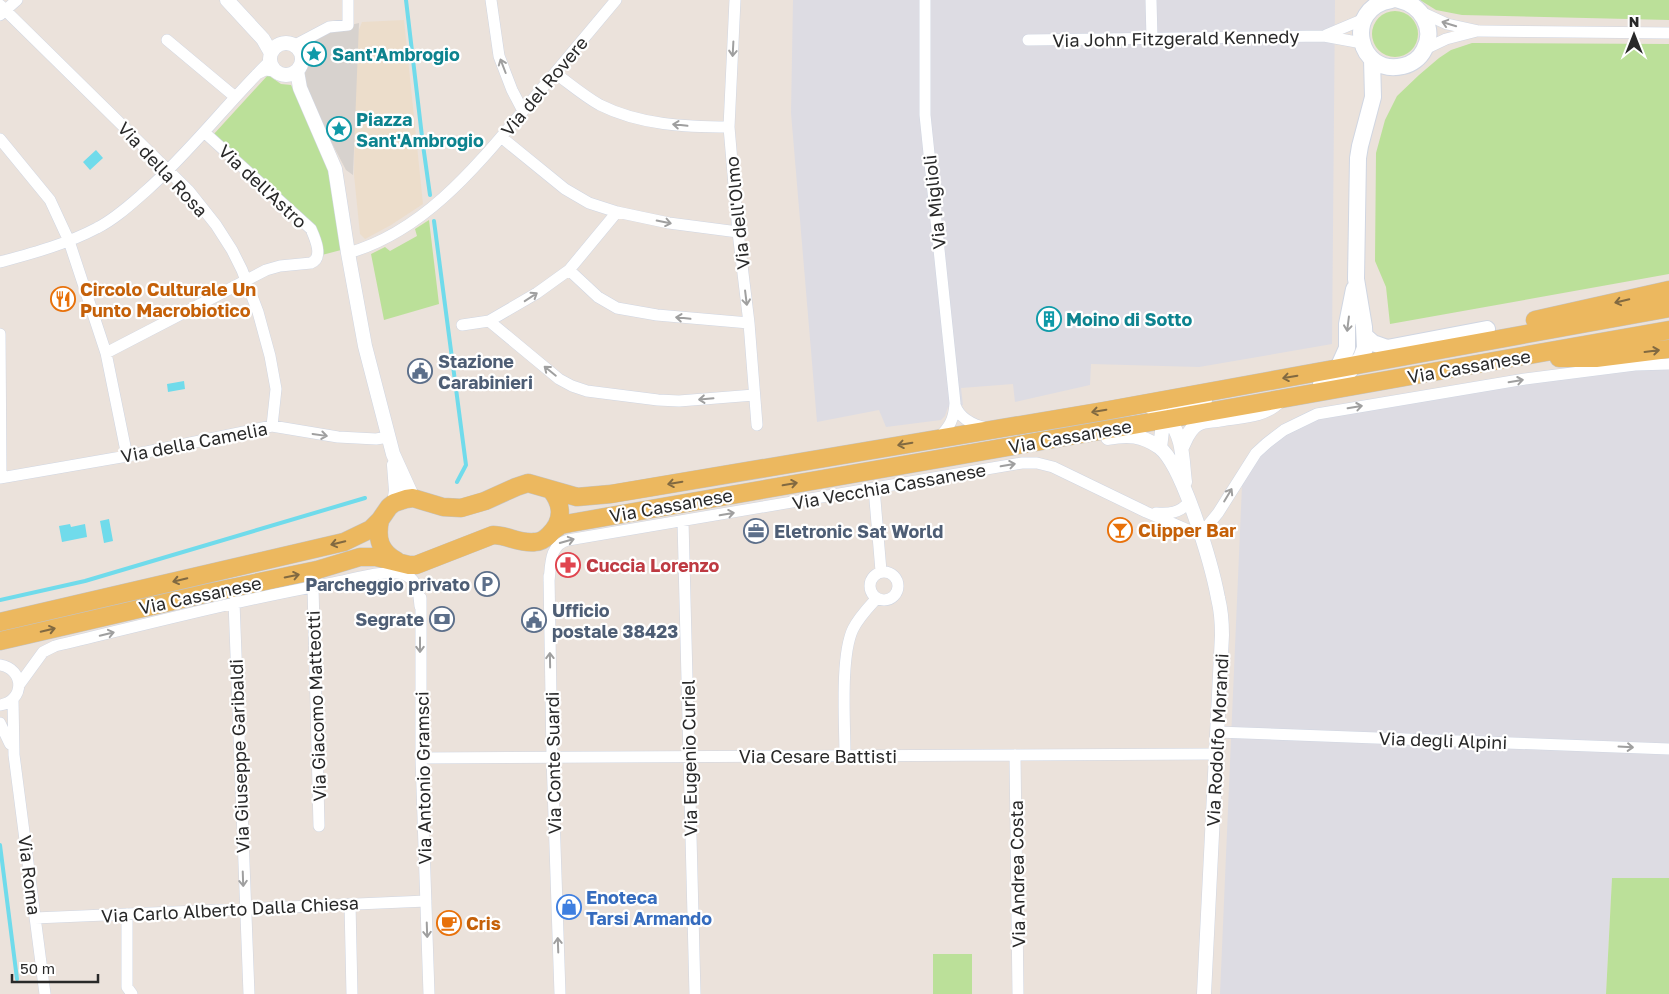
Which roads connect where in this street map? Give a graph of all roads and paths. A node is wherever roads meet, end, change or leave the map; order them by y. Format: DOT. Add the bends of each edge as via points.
graph roads {
  1 [pos="17,0"];
  2 [pos="226,0"];
  3 [pos="348,0"];
  4 [pos="490,0"];
  5 [pos="616,0"];
  6 [pos="735,0"];
  7 [pos="925,0"];
  8 [pos="1151,0"];
  9 [pos="1391,0"];
  10 [pos="1408,4"];
  11 [pos="1371,9"];
  12 [pos="2,10"];
  13 [pos="1478,31"];
  14 [pos="1669,33"];
  15 [pos="1324,36"];
  16 [pos="1152,38"];
  17 [pos="167,40"];
  18 [pos="1028,40"];
  19 [pos="1362,44"];
  20 [pos="301,45"];
  21 [pos="1425,48"];
  22 [pos="1372,58"];
  23 [pos="280,62"];
  24 [pos="1400,67"];
  25 [pos="556,73"];
  26 [pos="234,96"];
  27 [pos="1373,97"];
  28 [pos="523,111"];
  29 [pos="729,127"];
  30 [pos="204,132"];
  31 [pos="501,137"];
  32 [pos="0,139"];
  33 [pos="169,171"];
  34 [pos="617,212"];
  35 [pos="738,232"];
  36 [pos="69,241"];
  37 [pos="348,253"];
  38 [pos="0,262"];
  39 [pos="569,270"];
  40 [pos="246,279"];
  41 [pos="1356,279"];
  42 [pos="1669,290"];
  43 [pos="1669,308"];
  44 [pos="489,322"];
  45 [pos="749,323"];
  46 [pos="462,325"];
  47 [pos="1487,329"];
  48 [pos="1669,330"];
  49 [pos="0,334"];
  50 [pos="1365,336"];
  51 [pos="1462,345"];
  52 [pos="1347,348"];
  53 [pos="1669,349"];
  54 [pos="106,353"];
  55 [pos="1516,358"];
  56 [pos="1669,364"];
  57 [pos="1355,365"];
  58 [pos="1338,368"];
  59 [pos="1,381"];
  60 [pos="1381,382"];
  61 [pos="1225,389"];
  62 [pos="754,394"];
  63 [pos="1280,400"];
  64 [pos="955,403"];
  65 [pos="1148,403"];
  66 [pos="1168,419"];
  67 [pos="757,425"];
  68 [pos="272,426"];
  69 [pos="997,428"];
  70 [pos="389,437"];
  71 [pos="938,438"];
  72 [pos="1055,439"];
  73 [pos="1182,447"];
  74 [pos="1160,448"];
  75 [pos="393,454"];
  76 [pos="127,456"];
  77 [pos="0,478"];
  78 [pos="874,488"];
  79 [pos="551,490"];
  80 [pos="1188,496"];
  81 [pos="413,498"];
  82 [pos="394,502"];
  83 [pos="1146,512"];
  84 [pos="380,520"];
  85 [pos="683,521"];
  86 [pos="552,531"];
  87 [pos="1200,535"];
  88 [pos="405,564"];
  89 [pos="881,571"];
  90 [pos="549,582"];
  91 [pos="313,587"];
  92 [pos="877,598"];
  93 [pos="234,602"];
  94 [pos="420,606"];
  95 [pos="0,622"];
  96 [pos="0,641"];
  97 [pos="0,665"];
  98 [pos="19,685"];
  99 [pos="13,700"];
  100 [pos="0,706"];
  101 [pos="0,723"];
  102 [pos="1217,732"];
  103 [pos="1669,749"];
  104 [pos="1216,754"];
  105 [pos="14,755"];
  106 [pos="1016,755"];
  107 [pos="845,756"];
  108 [pos="552,757"];
  109 [pos="689,757"];
  110 [pos="420,758"];
  111 [pos="320,826"];
  112 [pos="426,901"];
  113 [pos="350,904"];
  114 [pos="244,909"];
  115 [pos="127,914"];
  116 [pos="35,918"];
  117 [pos="43,994"];
  118 [pos="132,994"];
  119 [pos="249,994"];
  120 [pos="352,994"];
  121 [pos="429,994"];
  122 [pos="560,994"];
  123 [pos="695,994"];
  124 [pos="1018,994"];
  125 [pos="1204,994"];
  1 -- 12 [label="street"];
  2 -- 23 [label="street"];
  3 -- 20 [label="street" via="348,25 329,26"];
  28 -- 4 [label="street, one-way" via="499,56"];
  5 -- 25 [label="street, Via del Rovere"];
  6 -- 29 [label="street, Via dell'Olmo, one-way"];
  7 -- 64 [label="street, Via Miglioli" via="925,115"];
  8 -- 16 [label="street"];
  9 -- 11 [label="main road"];
  13 -- 10 [label="street, one-way" via="1447,24"];
  10 -- 21 [label="main road" via="1426,20"];
  11 -- 15 [label="street, Via John Fitzgerald Kennedy"];
  11 -- 19 [label="main road" via="1360,34"];
  12 -- 33 [label="street, Via della Rosa"];
  13 -- 14 [label="street"];
  13 -- 21 [label="street"];
  15 -- 16 [label="street, Via John Fitzgerald Kennedy"];
  15 -- 19 [label="street, Via John Fitzgerald Kennedy"];
  16 -- 18 [label="street, Via John Fitzgerald Kennedy"];
  17 -- 26 [label="street"];
  19 -- 22 [label="main road"];
  20 -- 23 [label="street" via="290,42"];
  20 -- 23 [label="street" via="303,63"];
  21 -- 24 [label="main road" via="1412,62"];
  22 -- 24 [label="main road" via="1384,66"];
  22 -- 27 [label="main road"];
  23 -- 26 [label="street" via="255,75"];
  23 -- 37 [label="street" via="300,88 336,169"];
  24 -- 27 [label="main road"];
  25 -- 28 [label="street, Via del Rovere"];
  29 -- 25 [label="street, one-way" via="674,125 622,113 595,102"];
  26 -- 30 [label="street"];
  27 -- 41 [label="main road" via="1358,158"];
  28 -- 31 [label="street, Via del Rovere"];
  29 -- 35 [label="street, Via dell'Olmo"];
  30 -- 33 [label="street"];
  30 -- 40 [label="street, Via dell'Astro" via="311,229 315,237 315,262 280,266"];
  31 -- 34 [label="street" via="574,195"];
  31 -- 37 [label="street, Via del Rovere" via="441,200 418,218 392,234"];
  32 -- 36 [label="street" via="50,200"];
  33 -- 36 [label="street" via="131,205 98,228"];
  33 -- 40 [label="street, Via della Rosa" via="216,225"];
  34 -- 35 [label="street, one-way"];
  34 -- 39 [label="street"];
  35 -- 45 [label="street, Via dell'Olmo, one-way"];
  36 -- 38 [label="street"];
  36 -- 54 [label="street"];
  37 -- 70 [label="street" via="365,346"];
  44 -- 39 [label="street, one-way"];
  45 -- 39 [label="street, one-way" via="622,310 598,297"];
  40 -- 54 [label="street"];
  40 -- 68 [label="street, Via della Rosa" via="258,312 276,389"];
  41 -- 50 [label="main road"];
  41 -- 52 [label="main road, one-way" via="1347,324"];
  42 -- 47 [label="main road, one-way"];
  43 -- 51 [label="main road, Via Cassanese"];
  44 -- 46 [label="street"];
  62 -- 44 [label="street, one-way" via="672,401 586,391 559,379"];
  45 -- 62 [label="street, Via dell'Olmo"];
  47 -- 50 [label="main road" via="1387,348"];
  47 -- 51 [label="main road"];
  48 -- 55 [label="main road, Via Cassanese"];
  49 -- 59 [label="street"];
  50 -- 57 [label="main road" via="1365,348"];
  51 -- 57 [label="main road, Via Cassanese"];
  52 -- 57 [label="main road"];
  52 -- 58 [label="main road"];
  55 -- 53 [label="main road, one-way" via="1596,358"];
  54 -- 76 [label="street"];
  55 -- 60 [label="main road, Via Cassanese"];
  87 -- 56 [label="street, one-way" via="1256,453 1284,430 1317,414 1525,379 1635,365"];
  57 -- 58 [label="main road, Via Cassanese"];
  57 -- 60 [label="main road"];
  57 -- 63 [label="main road" via="1340,380 1296,389"];
  58 -- 61 [label="main road, Via Cassanese, one-way"];
  59 -- 77 [label="street"];
  60 -- 63 [label="main road, Via Cassanese"];
  61 -- 65 [label="main road, Via Cassanese"];
  61 -- 66 [label="main road" via="1217,396 1182,406"];
  62 -- 67 [label="street, Via dell'Olmo"];
  63 -- 66 [label="main road, Via Cassanese"];
  63 -- 73 [label="street" via="1261,412 1197,425"];
  64 -- 69 [label="street" via="960,414 970,422"];
  64 -- 71 [label="street" via="952,422"];
  65 -- 66 [label="main road"];
  65 -- 69 [label="main road, Via Cassanese, one-way"];
  66 -- 72 [label="main road, Via Cassanese"];
  66 -- 73 [label="street, Via Rodolfo Morandi" via="1176,429"];
  66 -- 74 [label="street" via="1162,431"];
  68 -- 70 [label="street, Via della Camelia, one-way" via="338,437"];
  68 -- 76 [label="street, Via della Camelia"];
  69 -- 71 [label="main road, Via Cassanese"];
  70 -- 75 [label="street"];
  71 -- 79 [label="main road, Via Cassanese, one-way" via="595,497 568,496"];
  72 -- 74 [label="street, Via Rodolfo Morandi" via="1077,443 1131,435"];
  86 -- 72 [label="main road, Via Cassanese, one-way" via="561,525 581,521"];
  73 -- 80 [label="street, Via Rodolfo Morandi"];
  74 -- 80 [label="street, Via Rodolfo Morandi"];
  75 -- 81 [label="street"];
  75 -- 82 [label="street"];
  76 -- 77 [label="street, Via della Camelia"];
  78 -- 83 [label="street, Via Vecchia Cassanese, one-way" via="1037,463 1053,467"];
  85 -- 78 [label="street, Via Vecchia Cassanese, one-way"];
  78 -- 89 [label="street"];
  79 -- 81 [label="main road, Via Cassanese" via="536,484 522,484 471,506 452,508"];
  79 -- 86 [label="main road" via="558,500 560,513"];
  80 -- 83 [label="street" via="1185,507 1178,511"];
  80 -- 87 [label="street, Via Rodolfo Morandi"];
  81 -- 82 [label="main road, Via Cassanese"];
  82 -- 84 [label="main road, Via Cassanese"];
  83 -- 87 [label="street, Via Vecchia Cassanese"];
  84 -- 88 [label="main road" via="378,536 381,547 385,554"];
  84 -- 95 [label="main road, Via Cassanese, one-way" via="366,532 344,542"];
  90 -- 85 [label="street, Via Vecchia Cassanese, one-way" via="558,544"];
  85 -- 109 [label="street, Via Eugenio Curiel"];
  86 -- 88 [label="main road, Via Cassanese" via="536,542 493,535 419,564"];
  86 -- 90 [label="street, Via Conte Suardi" via="547,548"];
  87 -- 102 [label="street, Via Rodolfo Morandi" via="1216,585 1222,624"];
  88 -- 94 [label="street, Via Antonio Gramsci" via="419,576"];
  96 -- 88 [label="main road, Via Cassanese, one-way" via="317,570 360,557"];
  89 -- 92 [label="street" via="869,585"];
  89 -- 92 [label="street" via="894,575 898,588 890,599"];
  108 -- 90 [label="street, Via Conte Suardi, one-way"];
  91 -- 93 [label="street"];
  91 -- 94 [label="street" via="398,573 415,582"];
  91 -- 111 [label="street, Via Giacomo Matteotti"];
  92 -- 107 [label="street" via="859,618 850,638 846,660"];
  98 -- 93 [label="street, one-way" via="43,652 55,646"];
  93 -- 114 [label="street, Via Giuseppe Garibaldi, one-way"];
  94 -- 110 [label="street, Via Antonio Gramsci, one-way"];
  97 -- 98 [label="street" via="14,672"];
  98 -- 99 [label="street"];
  99 -- 100 [label="street"];
  99 -- 105 [label="street, Via Roma"];
  101 -- 105 [label="street, Via Roma"];
  102 -- 103 [label="street, Via degli Alpini, one-way"];
  102 -- 104 [label="street, Via Rodolfo Morandi"];
  104 -- 106 [label="street, Via Cesare Battisti"];
  104 -- 125 [label="street, Via Rodolfo Morandi"];
  105 -- 116 [label="street, Via Roma"];
  106 -- 107 [label="street, Via Cesare Battisti"];
  106 -- 124 [label="street, Via Andrea Costa"];
  107 -- 109 [label="street, Via Cesare Battisti"];
  108 -- 109 [label="street, Via Cesare Battisti"];
  108 -- 110 [label="street, Via Cesare Battisti"];
  122 -- 108 [label="street, Via Conte Suardi, one-way"];
  109 -- 123 [label="street, Via Eugenio Curiel"];
  110 -- 112 [label="street, Via Antonio Gramsci"];
  112 -- 113 [label="street, Via Carlo Alberto Dalla Chiesa"];
  112 -- 121 [label="street, Via Antonio Gramsci, one-way"];
  113 -- 114 [label="street, Via Carlo Alberto Dalla Chiesa"];
  113 -- 120 [label="street"];
  114 -- 115 [label="street, Via Carlo Alberto Dalla Chiesa"];
  114 -- 119 [label="street, Via Giuseppe Garibaldi"];
  115 -- 116 [label="street, Via Carlo Alberto Dalla Chiesa"];
  115 -- 118 [label="street" via="127,987"];
  116 -- 117 [label="street, Via Roma"];
}
